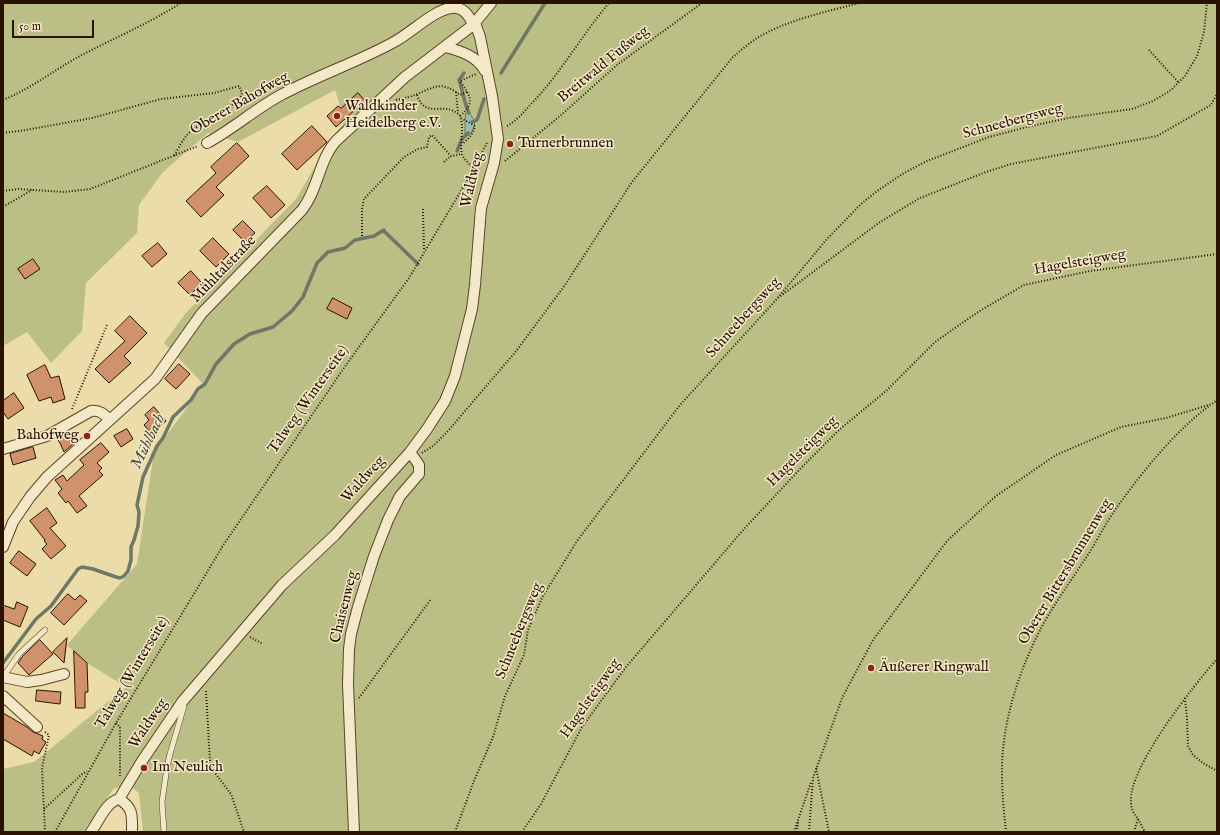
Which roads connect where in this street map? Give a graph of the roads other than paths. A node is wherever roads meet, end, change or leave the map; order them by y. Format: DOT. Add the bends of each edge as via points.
graph roads {
  1 [pos="491,3"];
  2 [pos="474,24"];
  3 [pos="446,47"];
  4 [pos="487,75"];
  5 [pos="207,143"];
  6 [pos="110,420"];
  7 [pos="3,449"];
  8 [pos="412,454"];
  9 [pos="3,547"];
  10 [pos="45,630"];
  11 [pos="64,674"];
  12 [pos="3,677"];
  13 [pos="3,696"];
  14 [pos="182,702"];
  15 [pos="37,727"];
  16 [pos="119,799"];
  17 [pos="91,832"];
  18 [pos="132,832"];
  19 [pos="164,832"];
  20 [pos="354,832"];
  1 -- 2 [label="street"];
  2 -- 3 [label="street, Mühltalstraße"];
  2 -- 4 [label="street, Waldweg" via="480,37"];
  2 -- 5 [label="street, Oberer Bahofweg" via="469,15 459,8 442,10 386,46 281,95"];
  3 -- 4 [label="street, Waldweg" via="459,50 476,60"];
  3 -- 6 [label="street, Mühltalstraße" via="405,78 336,140 302,210 202,313 155,379"];
  4 -- 8 [label="street, Waldweg" via="497,131 497,147 481,208 472,309 450,389 440,411"];
  6 -- 7 [label="street" via="93,410 47,436"];
  6 -- 9 [label="street, Mühltalstraße" via="46,477 13,522"];
  8 -- 14 [label="street, Waldweg" via="335,535 282,585"];
  8 -- 20 [label="street, Chaisenweg" via="419,465 419,474 400,496 388,520 358,608 349,649"];
  10 -- 12 [label="lane" via="19,654"];
  11 -- 12 [label="street" via="27,682"];
  13 -- 15 [label="street"];
  14 -- 16 [label="street, Waldweg"];
  14 -- 19 [label="lane" via="184,706 170,754 163,794"];
  16 -- 17 [label="street, Waldweg" via="109,805"];
  16 -- 18 [label="street" via="131,811"];
}
